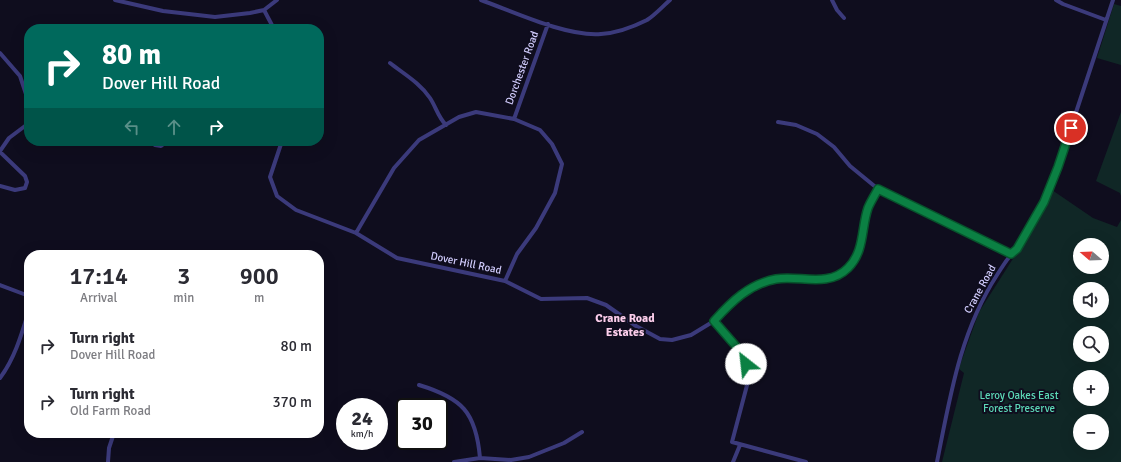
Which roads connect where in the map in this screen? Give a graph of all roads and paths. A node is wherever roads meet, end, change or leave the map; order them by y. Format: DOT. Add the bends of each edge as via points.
graph roads {
  1 [pos="115,0"];
  2 [pos="278,0"];
  3 [pos="481,0"];
  4 [pos="670,0"];
  5 [pos="832,0"];
  6 [pos="1056,0"];
  7 [pos="1113,0"];
  8 [pos="264,10"];
  9 [pos="844,18"];
  10 [pos="1106,20"];
  11 [pos="271,24"];
  12 [pos="548,24"];
  13 [pos="0,53"];
  14 [pos="390,63"];
  15 [pos="24,88"];
  16 [pos="514,119"];
  17 [pos="778,122"];
  18 [pos="446,125"];
  19 [pos="24,127"];
  20 [pos="280,146"];
  21 [pos="0,151"];
  22 [pos="0,186"];
  23 [pos="878,189"];
  24 [pos="356,233"];
  25 [pos="1011,254"];
  26 [pos="505,281"];
  27 [pos="0,285"];
  28 [pos="24,294"];
  29 [pos="714,321"];
  30 [pos="24,324"];
  31 [pos="0,378"];
  32 [pos="419,385"];
  33 [pos="582,432"];
  34 [pos="112,438"];
  35 [pos="740,445"];
  36 [pos="480,458"];
  37 [pos="108,462"];
  38 [pos="454,462"];
  39 [pos="733,462"];
  40 [pos="806,462"];
  41 [pos="937,462"];
  1 -- 8 [label="street" via="163,11 215,17"];
  2 -- 8 [label="street"];
  3 -- 12 [label="street"];
  4 -- 12 [label="street" via="648,19 624,30 600,34"];
  5 -- 9 [label="street"];
  6 -- 10 [label="street"];
  7 -- 10 [label="street, Crane Road"];
  8 -- 11 [label="street"];
  10 -- 25 [label="street, Crane Road" via="1053,180 1044,202 1017,249"];
  12 -- 16 [label="street, Dorchester Road"];
  13 -- 15 [label="street" via="20,76"];
  14 -- 18 [label="street" via="418,84 431,99 438,117"];
  16 -- 18 [label="street" via="476,112"];
  16 -- 26 [label="street" via="540,130 552,144 562,164 556,193 536,228 517,254"];
  17 -- 23 [label="street" via="796,125 817,134"];
  18 -- 24 [label="street" via="418,140 404,154"];
  19 -- 21 [label="street" via="9,138"];
  20 -- 24 [label="street, Dover Hill Road" via="270,177 277,196 296,210"];
  21 -- 22 [label="street" via="25,176 27,182 25,188 20,190"];
  23 -- 25 [label="street"];
  23 -- 29 [label="street, Dover Hill Road" via="868,208 861,248 848,268 827,280 785,278 762,283 740,294"];
  24 -- 26 [label="street, Dover Hill Road" via="397,258"];
  25 -- 41 [label="street, Crane Road" via="988,288 963,345"];
  26 -- 29 [label="street, Dover Hill Road" via="541,299 586,298 606,305 660,339 682,338"];
  27 -- 28 [label="street"];
  29 -- 35 [label="street" via="741,352 750,374 732,443"];
  30 -- 31 [label="street" via="8,368"];
  32 -- 36 [label="street" via="438,391 463,406 473,424"];
  33 -- 36 [label="street" via="564,443 529,457 511,460"];
  34 -- 37 [label="street"];
  35 -- 39 [label="street"];
  35 -- 40 [label="street"];
  36 -- 38 [label="street"];
}
